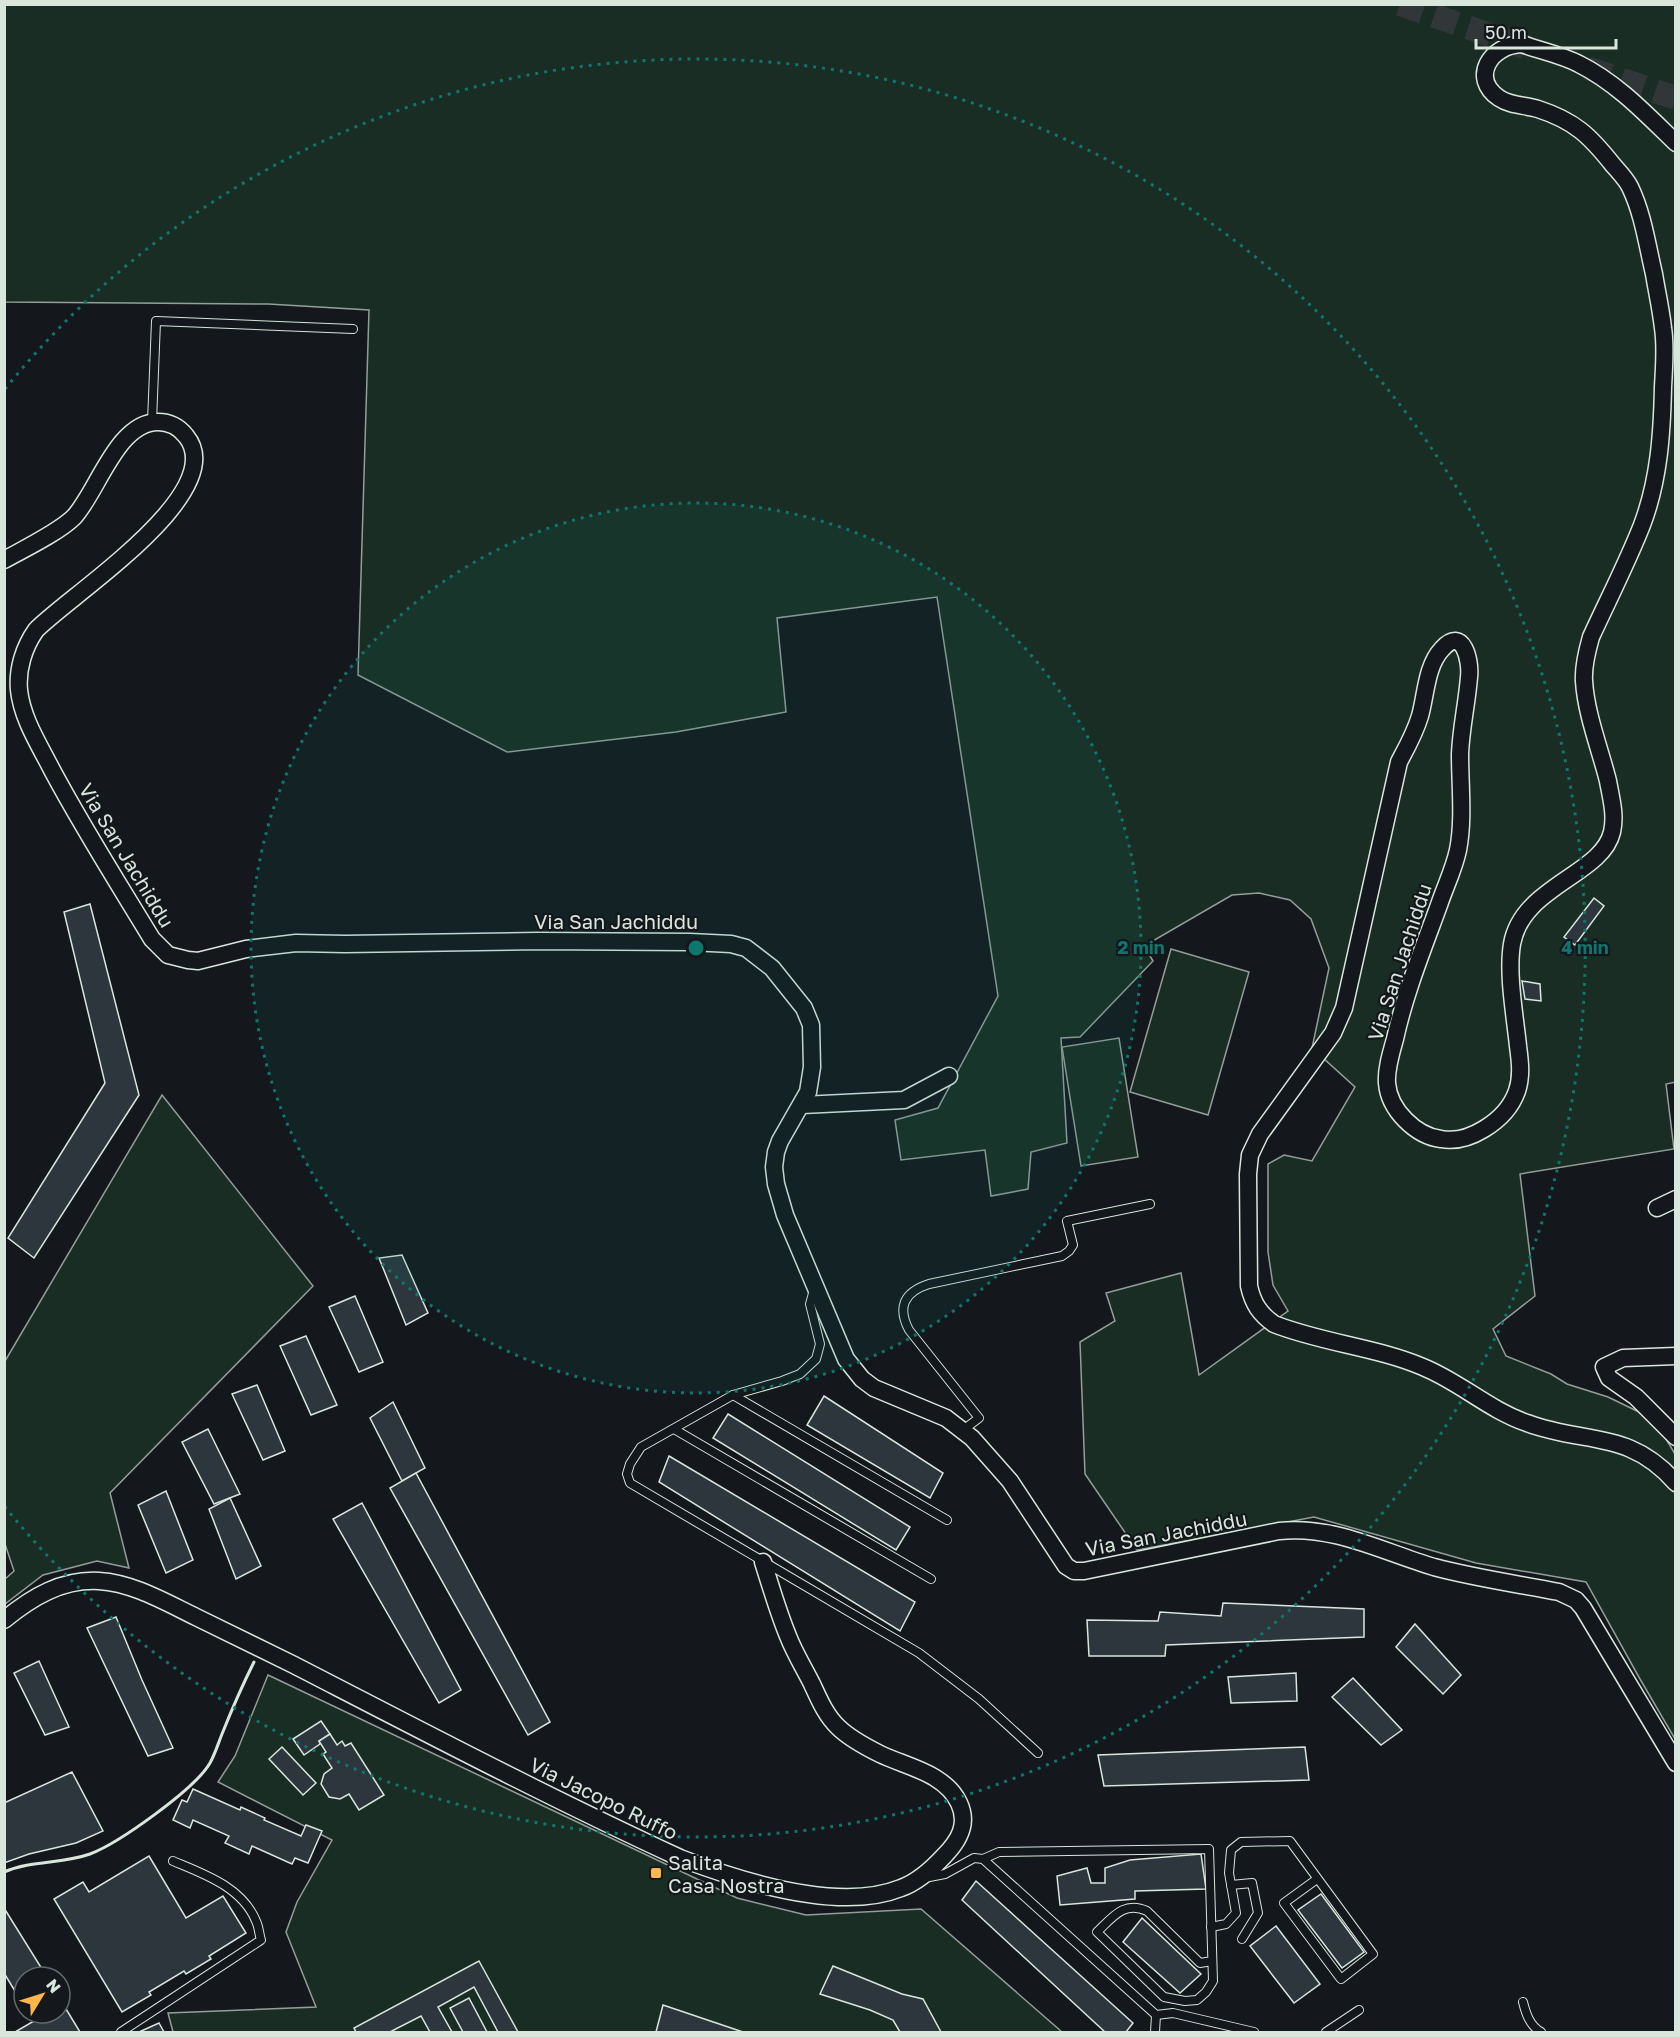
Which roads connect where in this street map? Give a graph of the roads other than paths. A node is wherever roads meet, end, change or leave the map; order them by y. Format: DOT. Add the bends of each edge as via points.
graph roads {
  1 [pos="1676,143"];
  2 [pos="353,329"];
  3 [pos="152,422"];
  4 [pos="4,560"];
  5 [pos="949,1077"];
  6 [pos="802,1105"];
  7 [pos="1676,1199"];
  8 [pos="1150,1204"];
  9 [pos="1657,1208"];
  10 [pos="815,1286"];
  11 [pos="1676,1356"];
  12 [pos="733,1395"];
  13 [pos="674,1429"];
  14 [pos="963,1430"];
  15 [pos="1676,1437"];
  16 [pos="1676,1483"];
  17 [pos="946,1520"];
  18 [pos="763,1562"];
  19 [pos="931,1579"];
  20 [pos="4,1620"];
  21 [pos="1038,1753"];
  22 [pos="1676,1763"];
  23 [pos="983,1859"];
  24 [pos="173,1861"];
  25 [pos="918,1879"];
  26 [pos="1317,1879"];
  27 [pos="1231,1885"];
  28 [pos="1211,1927"];
  29 [pos="1242,1939"];
  30 [pos="1212,1961"];
  31 [pos="1523,2002"];
  32 [pos="1359,2010"];
  33 [pos="1156,2015"];
  34 [pos="121,2032"];
  35 [pos="1155,2032"];
  36 [pos="1254,2032"];
  37 [pos="1326,2032"];
  38 [pos="1541,2032"];
  1 -- 16 [label="street, Via San Jachiddu" via="1630,98 1578,63 1513,45 1493,54 1487,66 1489,88 1499,97 1511,104 1556,115 1579,128 1628,184 1641,211 1664,330 1662,440 1656,475 1642,524 1586,656 1586,696 1611,795 1612,832 1600,854 1542,897 1517,928 1510,964 1521,1073 1506,1111 1466,1138 1448,1140 1419,1132 1390,1096 1387,1083 1406,997 1458,850 1461,730 1470,667 1464,647 1458,642 1444,646 1434,662 1411,740 1398,762 1344,1008 1333,1033 1260,1134 1250,1155 1248,1275 1257,1308 1274,1324 1423,1367 1529,1425 1627,1447 1651,1460"];
  2 -- 3 [label="lane" via="156,321"];
  3 -- 4 [label="street" via="137,428 123,442 71,519"];
  3 -- 6 [label="street, Via San Jachiddu" via="169,423 190,441 195,455 190,480 154,528 36,630 24,653 20,692 34,735 73,809 160,948 178,958 198,961 246,949 296,943 538,941 740,946 772,968 809,1019 813,1032 812,1067"];
  5 -- 6 [label="street" via="904,1100"];
  6 -- 10 [label="street, Via San Jachiddu" via="780,1141 774,1167 785,1215"];
  7 -- 9 [label="street"];
  8 -- 14 [label="lane" via="1067,1221 1073,1245 1062,1256 929,1284 909,1295 903,1318 909,1330 979,1418"];
  10 -- 12 [label="lane" via="810,1304 820,1344 816,1359 800,1374"];
  10 -- 14 [label="street, Via San Jachiddu" via="846,1359 862,1379 874,1388 946,1418"];
  11 -- 15 [label="street" via="1623,1358 1604,1367 1609,1378 1636,1396"];
  12 -- 13 [label="lane"];
  12 -- 17 [label="lane"];
  13 -- 18 [label="lane" via="635,1455 627,1474 630,1483"];
  13 -- 19 [label="lane"];
  14 -- 22 [label="street, Via San Jachiddu" via="1010,1481 1059,1558 1074,1571 1304,1529 1335,1534 1449,1571 1568,1596 1583,1608"];
  18 -- 21 [label="lane" via="919,1653 979,1699"];
  18 -- 25 [label="street, Via Jacopo Ruffo" via="789,1638 837,1726 880,1754 933,1777 959,1803 963,1828 959,1837"];
  20 -- 25 [label="street, Via Jacopo Ruffo" via="22,1605 60,1586 98,1581 119,1584 158,1598 646,1842 711,1870 812,1895 869,1897 903,1888"];
  23 -- 25 [label="lane" via="974,1858 945,1874"];
  23 -- 28 [label="lane" via="999,1852 1209,1849"];
  23 -- 33 [label="lane"];
  24 -- 34 [label="lane" via="215,1879 244,1901 256,1921 261,1940"];
  26 -- 26 [label="lane" via="1373,1954 1341,1979 1284,1903"];
  26 -- 27 [label="lane" via="1290,1841 1241,1842 1231,1850"];
  27 -- 28 [label="lane" via="1236,1913 1226,1924"];
  27 -- 29 [label="lane" via="1252,1883 1258,1913"];
  28 -- 30 [label="lane"];
  30 -- 30 [label="lane" via="1213,1981 1197,2000 1164,1997 1097,1932 1119,1911 1138,1907 1147,1911 1200,1963"];
  31 -- 38 [label="lane" via="1527,2017"];
  32 -- 37 [label="lane"];
  33 -- 35 [label="lane"];
  33 -- 36 [label="lane" via="1173,2013"];
}
